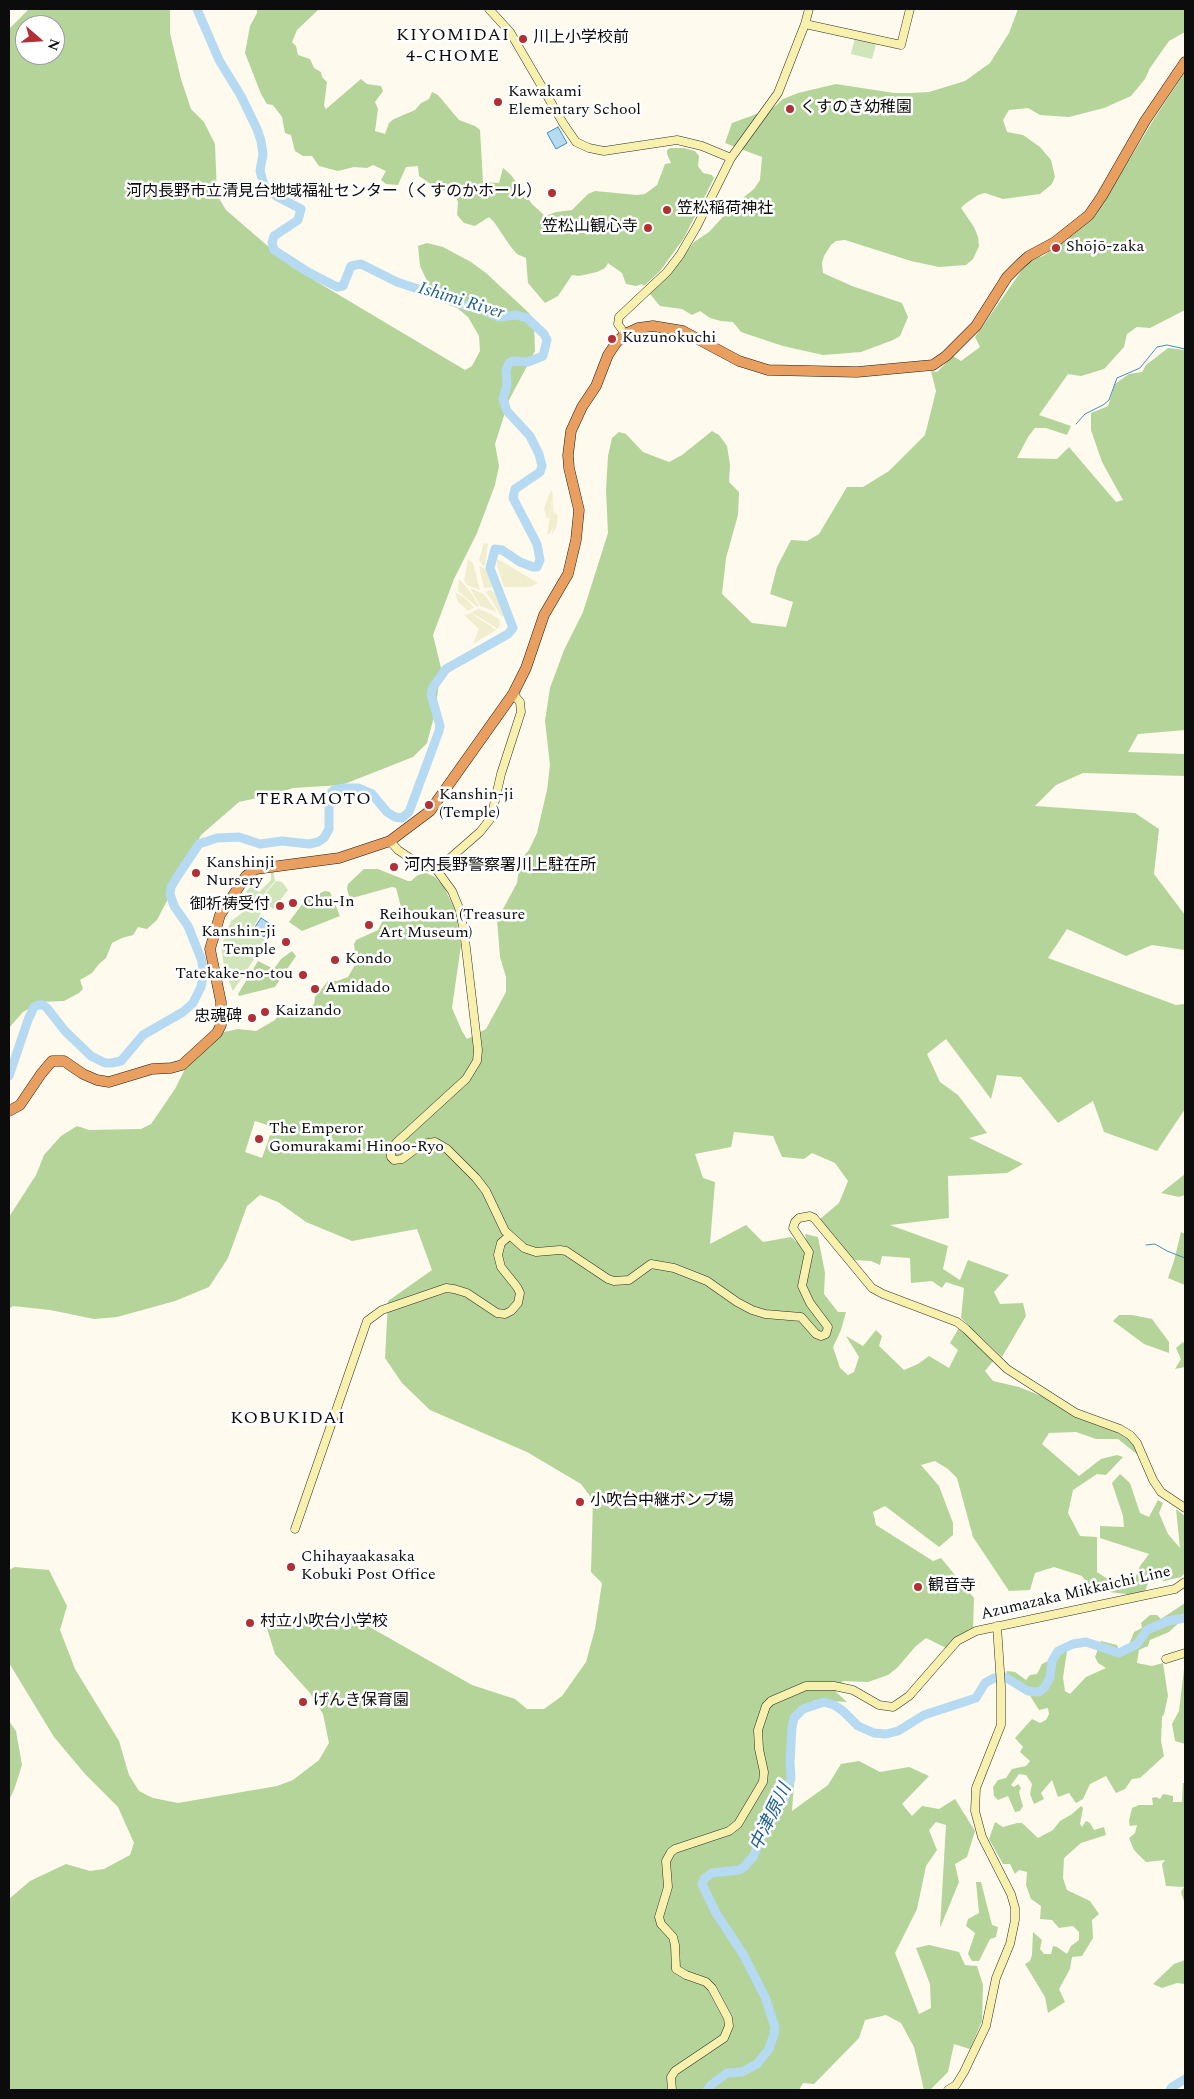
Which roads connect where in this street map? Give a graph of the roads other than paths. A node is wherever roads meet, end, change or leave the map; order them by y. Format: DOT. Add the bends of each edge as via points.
graph roads {
  1 [pos="489,9"];
  2 [pos="808,9"];
  3 [pos="910,9"];
  4 [pos="805,24"];
  5 [pos="1185,62"];
  6 [pos="731,158"];
  7 [pos="625,334"];
  8 [pos="513,694"];
  9 [pos="390,841"];
  10 [pos="436,868"];
  11 [pos="9,1111"];
  12 [pos="509,1236"];
  13 [pos="1185,1508"];
  14 [pos="296,1529"];
  15 [pos="1185,1582"];
  16 [pos="997,1626"];
  17 [pos="1185,1653"];
  18 [pos="1166,1659"];
  19 [pos="672,2090"];
  20 [pos="948,2090"];
  1 -- 6 [label="main road" via="510,32 576,142 604,151 677,140"];
  2 -- 4 [label="main road"];
  3 -- 4 [label="main road" via="901,45"];
  4 -- 6 [label="main road" via="778,93"];
  5 -- 7 [label="highway" via="1144,121 1089,215 1025,260 1007,277 976,326 933,365 857,372 768,370 739,361 683,331 653,326"];
  6 -- 7 [label="main road" via="680,254 667,272 619,317 618,324"];
  7 -- 8 [label="highway" via="608,355 596,386 571,432 569,468 579,510 576,540 567,576 544,615 526,668"];
  8 -- 9 [label="highway" via="430,811"];
  8 -- 10 [label="main road" via="520,702 521,712 491,818 480,832"];
  9 -- 10 [label="main road" via="418,864"];
  9 -- 11 [label="highway" via="339,858 256,869 246,876 220,915 210,949 221,1025 217,1034 182,1066 152,1069 109,1082 83,1074 64,1061 52,1061 20,1105"];
  10 -- 12 [label="main road" via="452,891 460,916 477,1061 466,1079 396,1143 390,1157 398,1161 422,1144 441,1144 486,1191"];
  12 -- 13 [label="main road" via="530,1251 566,1251 614,1281 629,1280 651,1264 674,1268 707,1281 752,1310 801,1317 821,1336 826,1334 828,1327 802,1286 809,1252 793,1228 799,1218 810,1216 872,1288 957,1322 1007,1369 1076,1413 1130,1435 1161,1492"];
  12 -- 14 [label="main road" via="501,1243 498,1254 501,1267 520,1293 512,1311 497,1313 467,1293 446,1288 382,1310 367,1321"];
  15 -- 16 [label="main road, Azumazaka Mikkaichi Line" via="1151,1594"];
  16 -- 19 [label="main road, Azumazaka Mikkaichi Line" via="976,1631 957,1641 909,1696 894,1706 879,1705 844,1687 812,1685 775,1698 766,1706 758,1730 764,1776 756,1795 734,1828 676,1849 666,1861 668,1887 659,1917 676,1945 676,1969 706,1982 712,1988 729,2026 724,2038 676,2071 672,2077"];
  16 -- 20 [label="main road" via="1001,1725 977,1783 975,1811 982,1837 1011,1894 1015,1920 1010,1944 996,1978 983,2034 961,2078"];
  17 -- 18 [label="main road"];
}
